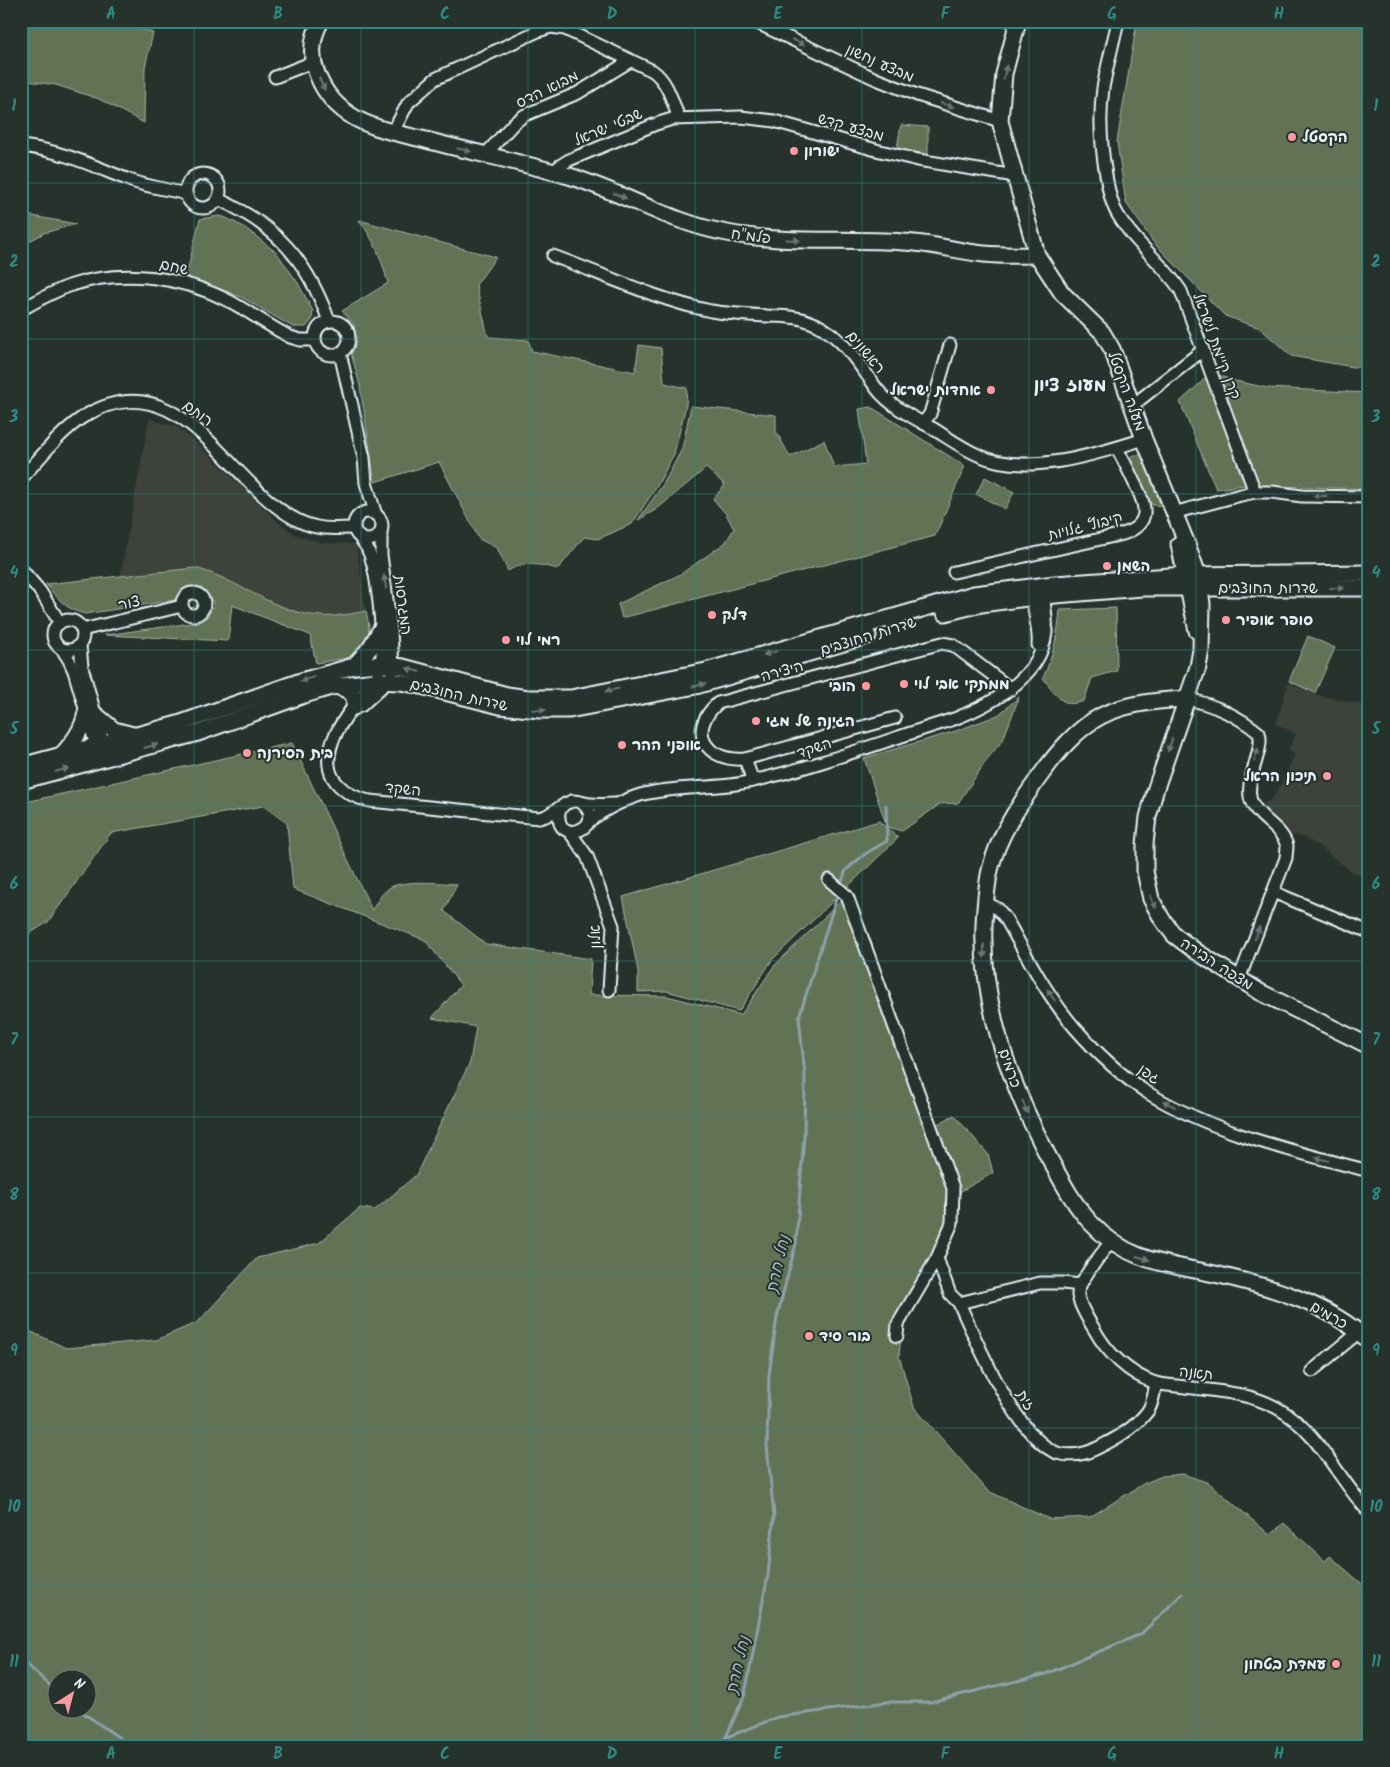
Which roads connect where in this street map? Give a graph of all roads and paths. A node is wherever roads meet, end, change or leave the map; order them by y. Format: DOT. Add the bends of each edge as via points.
graph roads {
  1 [pos="321,21"];
  2 [pos="754,21"];
  3 [pos="1018,21"];
  4 [pos="1118,21"];
  5 [pos="561,25"];
  6 [pos="630,61"];
  7 [pos="313,62"];
  8 [pos="275,77"];
  9 [pos="678,118"];
  10 [pos="1000,121"];
  11 [pos="393,132"];
  12 [pos="21,146"];
  13 [pos="485,154"];
  14 [pos="553,172"];
  15 [pos="1015,176"];
  16 [pos="186,194"];
  17 [pos="218,199"];
  18 [pos="1037,255"];
  19 [pos="554,256"];
  20 [pos="21,310"];
  21 [pos="329,321"];
  22 [pos="315,340"];
  23 [pos="950,345"];
  24 [pos="1203,350"];
  25 [pos="340,353"];
  26 [pos="1133,405"];
  27 [pos="923,423"];
  28 [pos="1144,439"];
  29 [pos="1117,448"];
  30 [pos="21,479"];
  31 [pos="366,483"];
  32 [pos="1255,492"];
  33 [pos="1369,496"];
  34 [pos="361,514"];
  35 [pos="376,515"];
  36 [pos="1174,515"];
  37 [pos="353,528"];
  38 [pos="381,532"];
  39 [pos="361,539"];
  40 [pos="21,569"];
  41 [pos="954,572"];
  42 [pos="1369,573"];
  43 [pos="1193,582"];
  44 [pos="1369,588"];
  45 [pos="1038,593"];
  46 [pos="182,606"];
  47 [pos="58,619"];
  48 [pos="381,629"];
  49 [pos="82,630"];
  50 [pos="80,645"];
  51 [pos="62,649"];
  52 [pos="387,664"];
  53 [pos="354,666"];
  54 [pos="381,681"];
  55 [pos="335,686"];
  56 [pos="1011,688"];
  57 [pos="1186,699"];
  58 [pos="354,707"];
  59 [pos="91,714"];
  60 [pos="895,718"];
  61 [pos="345,721"];
  62 [pos="137,736"];
  63 [pos="101,750"];
  64 [pos="61,756"];
  65 [pos="745,759"];
  66 [pos="21,766"];
  67 [pos="21,781"];
  68 [pos="753,781"];
  69 [pos="582,803"];
  70 [pos="617,804"];
  71 [pos="562,806"];
  72 [pos="538,818"];
  73 [pos="588,823"];
  74 [pos="567,830"];
  75 [pos="586,856"];
  76 [pos="829,880"];
  77 [pos="1273,892"];
  78 [pos="985,902"];
  79 [pos="1369,932"];
  80 [pos="1239,979"];
  81 [pos="609,990"];
  82 [pos="1369,1046"];
  83 [pos="1369,1171"];
  84 [pos="1111,1241"];
  85 [pos="937,1258"];
  86 [pos="1080,1285"];
  87 [pos="959,1303"];
  88 [pos="897,1336"];
  89 [pos="1364,1337"];
  90 [pos="1312,1371"];
  91 [pos="1156,1383"];
  92 [pos="1369,1512"];
  1 -- 7 [label="street, פלמ\"ח" via="312,43"];
  2 -- 10 [label="street, מבצע נחשון, one-way" via="876,79"];
  10 -- 3 [label="street, one-way" via="1004,74"];
  4 -- 24 [label="street, קרן קיימת לישראל" via="1103,89 1102,157 1107,185 1117,214 1134,239 1181,291"];
  5 -- 6 [label="street"];
  5 -- 11 [label="street" via="538,32 435,79 408,102"];
  6 -- 9 [label="street" via="661,77"];
  6 -- 13 [label="street, מבוא הדס" via="578,93 525,115"];
  7 -- 8 [label="street"];
  7 -- 11 [label="street, פלמ\"ח, one-way" via="326,93 339,106 356,118"];
  9 -- 14 [label="street, שבטי ישראל" via="569,160"];
  9 -- 15 [label="street, מבצע קדש" via="741,117 774,121 888,153"];
  10 -- 15 [label="street"];
  11 -- 13 [label="street, פלמ\"ח, one-way"];
  12 -- 16 [label="street" via="74,158 131,181"];
  13 -- 14 [label="street, פלמ\"ח"];
  14 -- 18 [label="street, פלמ\"ח, one-way" via="700,227 727,233 793,240 920,243 983,254"];
  15 -- 18 [label="street"];
  16 -- 17 [label="street" via="190,203 200,208 210,206"];
  16 -- 17 [label="street" via="186,186 191,179 205,174 218,183"];
  17 -- 21 [label="street" via="241,209 289,248 312,280"];
  18 -- 26 [label="street, מעלה הקסטל" via="1062,293 1102,332 1112,349"];
  19 -- 27 [label="street, ראשונים" via="699,308 723,313 788,317 820,326 851,353 878,390"];
  20 -- 22 [label="street, שחם" via="72,285 101,278 163,279 196,287 230,302 290,337"];
  21 -- 22 [label="street" via="318,328"];
  21 -- 25 [label="street" via="342,324 348,333 347,346"];
  22 -- 25 [label="street" via="324,353"];
  23 -- 27 [label="street" via="930,414"];
  24 -- 26 [label="street"];
  24 -- 32 [label="street, קרן קיימת לישראל"];
  25 -- 31 [label="street" via="364,458"];
  26 -- 28 [label="street, מעלה הקסטל"];
  27 -- 29 [label="street, ראשונים" via="979,456 1002,462 1056,462"];
  28 -- 29 [label="street, ראשונים"];
  28 -- 36 [label="street, מעלה הקסטל"];
  29 -- 41 [label="street, קיבוץ גלויות" via="1142,497 1144,518 1139,525 1123,534"];
  30 -- 37 [label="street, רותם" via="57,440 83,418 111,405 141,403 172,412 187,421 275,506 297,520 319,528"];
  31 -- 34 [label="street"];
  31 -- 35 [label="street"];
  33 -- 32 [label="street, one-way"];
  32 -- 36 [label="street"];
  34 -- 35 [label="street" via="370,512"];
  34 -- 37 [label="street" via="355,518"];
  35 -- 38 [label="street" via="382,523"];
  36 -- 43 [label="street, מעלה הקסטל"];
  37 -- 39 [label="street"];
  38 -- 39 [label="street" via="372,540"];
  52 -- 38 [label="street, המגרסות, one-way" via="390,613 381,555"];
  39 -- 48 [label="street, המגרסות" via="371,556"];
  40 -- 47 [label="street"];
  42 -- 43 [label="street, שדרות החוצבים"];
  43 -- 44 [label="street, שדרות החוצבים, one-way"];
  43 -- 45 [label="street, שדרות החוצבים"];
  43 -- 57 [label="street, מצפה הבירה" via="1203,622 1198,667"];
  45 -- 52 [label="street, שדרות החוצבים, one-way" via="974,594 706,671 571,698 507,695"];
  54 -- 45 [label="street, שדרות החוצבים, one-way" via="421,686 500,706 574,709 713,682 960,608"];
  45 -- 56 [label="street" via="1046,631 1035,661"];
  46 -- 49 [label="street, צור"];
  47 -- 49 [label="street" via="73,621"];
  47 -- 51 [label="street" via="54,638"];
  48 -- 52 [label="street, המגרסות"];
  48 -- 53 [label="street"];
  49 -- 50 [label="street"];
  50 -- 51 [label="street" via="72,650"];
  50 -- 59 [label="street"];
  51 -- 59 [label="street"];
  52 -- 53 [label="street, שדרות החוצבים"];
  52 -- 54 [label="street, המגרסות"];
  53 -- 62 [label="street, שדרות החוצבים, one-way"];
  54 -- 55 [label="street, שדרות החוצבים"];
  54 -- 58 [label="street, השקד"];
  54 -- 61 [label="street, השקד"];
  55 -- 58 [label="street" via="354,695"];
  63 -- 55 [label="street, שדרות החוצבים, one-way" via="198,733"];
  56 -- 65 [label="street, היצירה" via="954,645 942,643 718,703 705,718 702,735 707,748 731,760"];
  56 -- 68 [label="street, השקד" via="954,719"];
  77 -- 57 [label="street, one-way" via="1286,858 1287,846 1252,801 1250,789 1259,733 1218,708"];
  57 -- 78 [label="street, כרמים" via="1132,705 1102,716 1068,742 1033,785 1010,822 990,870"];
  57 -- 80 [label="street, מצפה הבירה, one-way" via="1148,817 1145,871 1150,899 1174,935"];
  58 -- 61 [label="street, השקד"];
  59 -- 62 [label="street" via="114,730"];
  59 -- 63 [label="street"];
  59 -- 64 [label="street"];
  60 -- 65 [label="street, היצירה"];
  61 -- 72 [label="street, השקד" via="333,738 329,751 331,774 350,794 370,801"];
  62 -- 63 [label="street, שדרות החוצבים"];
  63 -- 64 [label="street"];
  67 -- 63 [label="street, one-way"];
  64 -- 66 [label="street"];
  65 -- 68 [label="street"];
  68 -- 70 [label="street, השקד" via="639,795"];
  69 -- 70 [label="street, השקד"];
  69 -- 71 [label="street" via="571,801"];
  69 -- 73 [label="street" via="588,811"];
  70 -- 73 [label="street, השקד"];
  71 -- 72 [label="street"];
  71 -- 74 [label="street" via="559,821"];
  72 -- 74 [label="street, השקד"];
  73 -- 74 [label="street" via="579,831"];
  73 -- 75 [label="street, אלון" via="584,838"];
  74 -- 75 [label="street, אלון"];
  75 -- 81 [label="street, אלון" via="613,926"];
  76 -- 85 [label="street" via="847,896 953,1188 952,1222"];
  77 -- 79 [label="street"];
  80 -- 77 [label="street, one-way"];
  83 -- 78 [label="street, גפן, one-way" via="1226,1131 1148,1093 1122,1074 1074,1027 1054,1000 1006,919 998,909"];
  78 -- 84 [label="street, כרמים, one-way" via="983,925 988,991 1009,1068 1026,1111 1061,1179 1091,1223"];
  80 -- 82 [label="street, מצפה הבירה"];
  84 -- 86 [label="street"];
  84 -- 89 [label="street, כרמים, one-way" via="1120,1248 1156,1262 1293,1296 1320,1308"];
  85 -- 87 [label="street, זית" via="950,1294"];
  85 -- 88 [label="street" via="898,1324"];
  86 -- 87 [label="street" via="1040,1283"];
  86 -- 91 [label="street, תאנה" via="1077,1294 1089,1322 1108,1350 1138,1376"];
  87 -- 91 [label="street, זית" via="989,1367 1022,1422 1046,1447 1061,1454 1088,1453 1130,1428 1148,1411"];
  89 -- 90 [label="street"];
  91 -- 92 [label="street, תאנה" via="1232,1392 1277,1408 1310,1434"];
}
